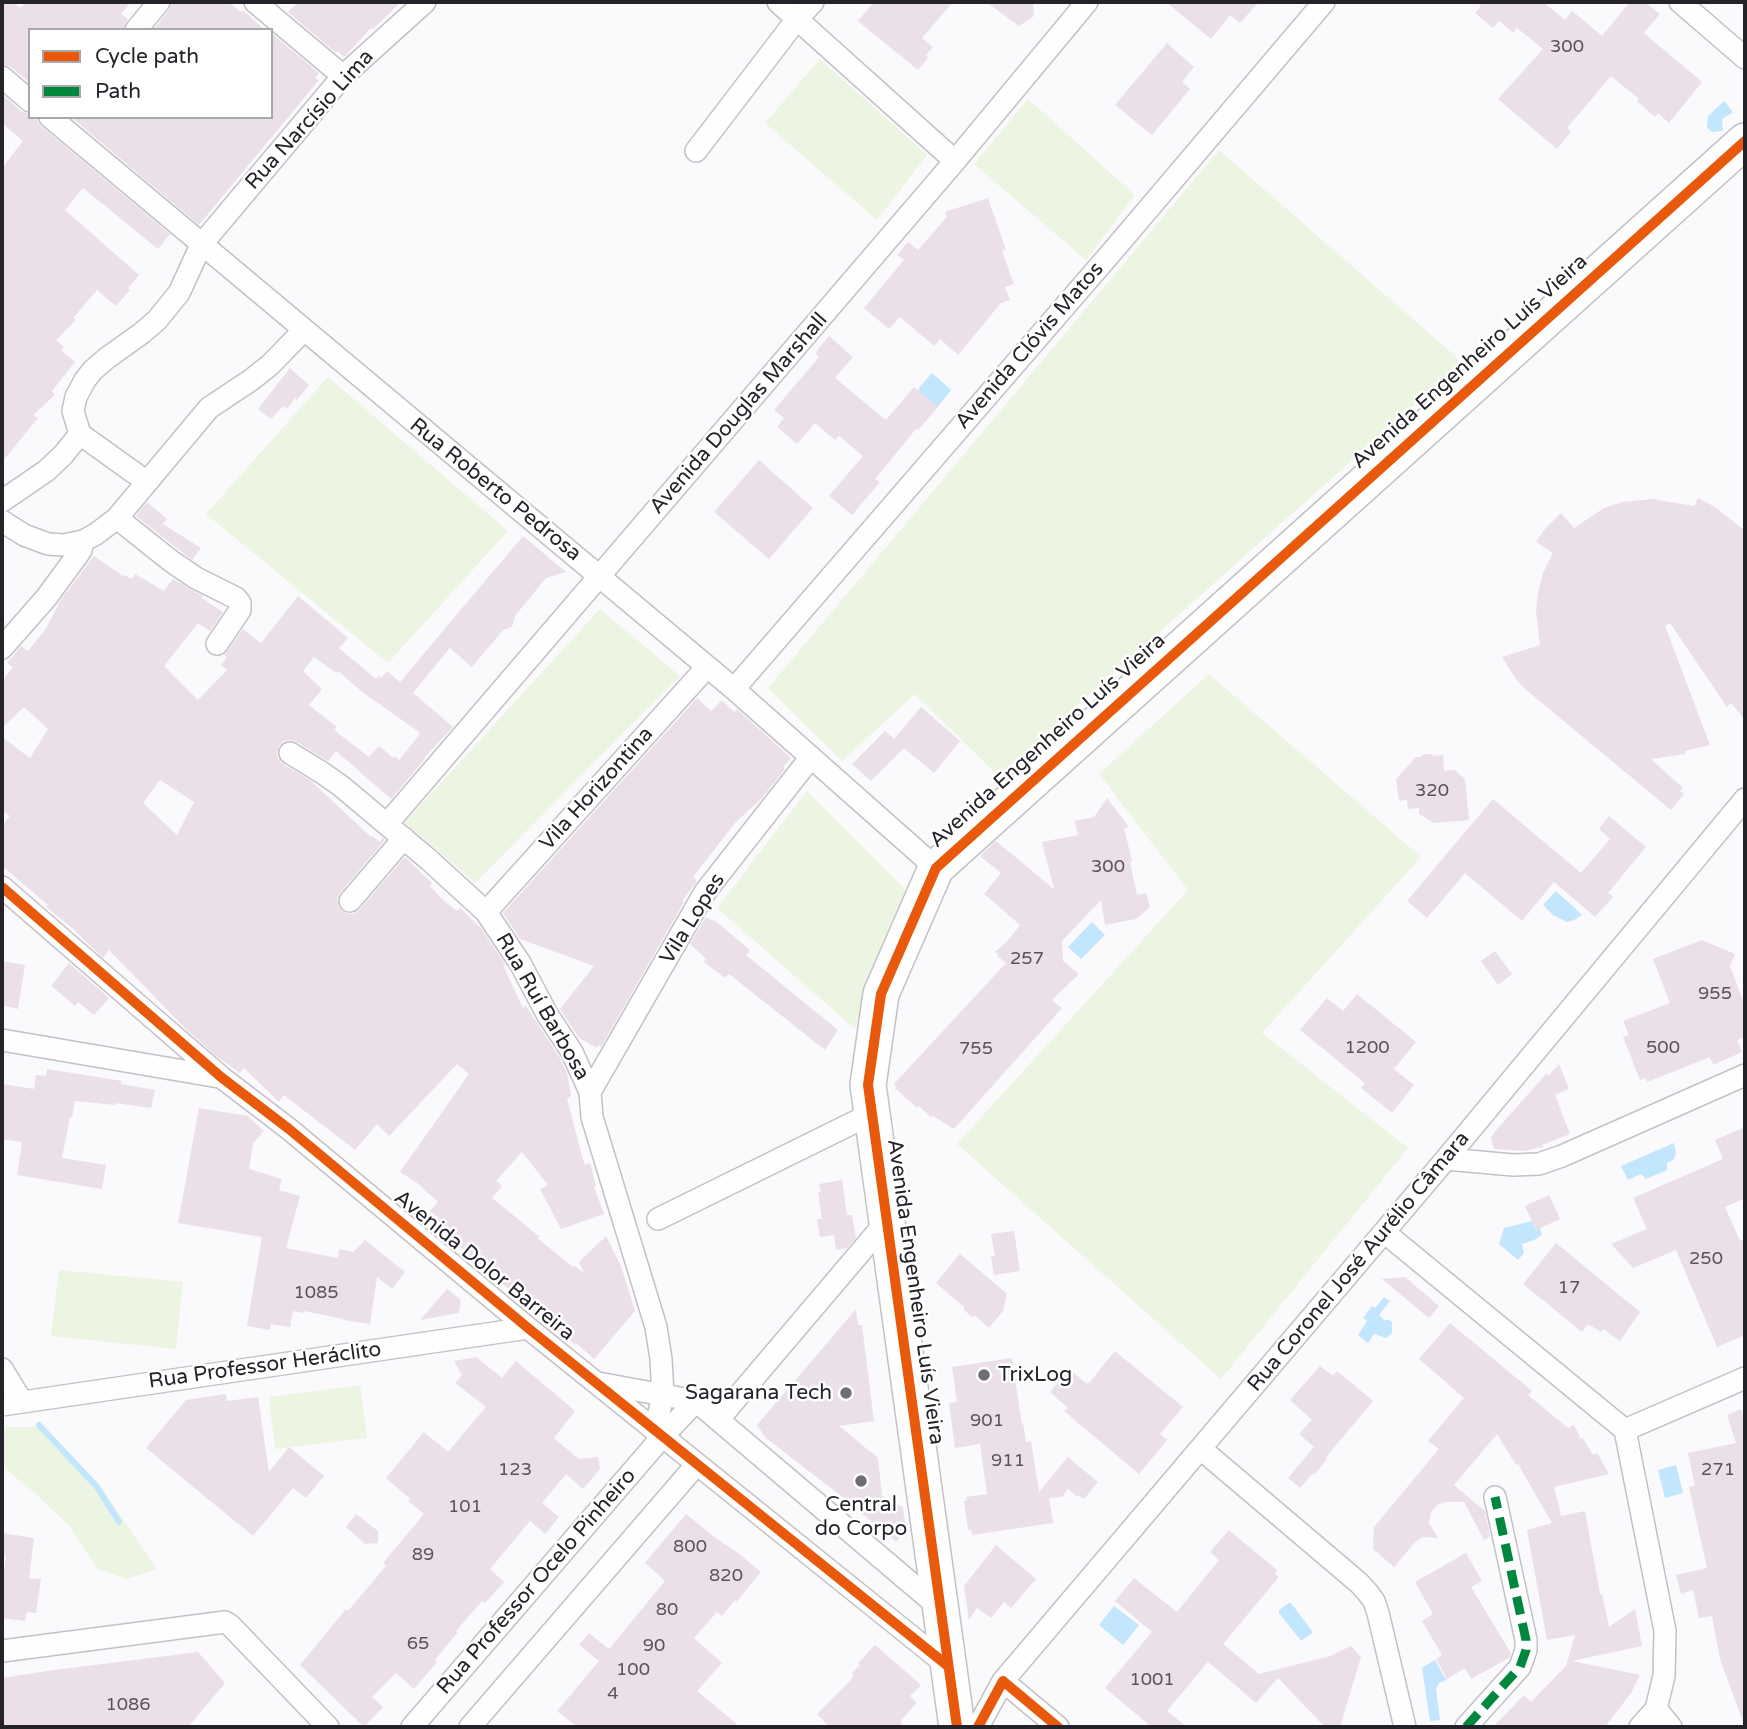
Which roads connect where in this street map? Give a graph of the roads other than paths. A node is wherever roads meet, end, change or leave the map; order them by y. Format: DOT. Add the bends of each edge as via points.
graph roads {
  1 [pos="159,2"];
  2 [pos="255,2"];
  3 [pos="425,2"];
  4 [pos="778,2"];
  5 [pos="813,2"];
  6 [pos="1087,2"];
  7 [pos="1324,2"];
  8 [pos="1680,2"];
  9 [pos="797,19"];
  10 [pos="138,28"];
  11 [pos="1745,58"];
  12 [pos="343,76"];
  13 [pos="2,78"];
  14 [pos="28,99"];
  15 [pos="52,119"];
  16 [pos="1745,141"];
  17 [pos="696,150"];
  18 [pos="955,162"];
  19 [pos="201,245"];
  20 [pos="304,330"];
  21 [pos="80,434"];
  22 [pos="147,482"];
  23 [pos="2,500"];
  24 [pos="117,518"];
  25 [pos="2,521"];
  26 [pos="83,541"];
  27 [pos="600,576"];
  28 [pos="217,644"];
  29 [pos="2,648"];
  30 [pos="707,667"];
  31 [pos="734,689"];
  32 [pos="290,753"];
  33 [pos="811,757"];
  34 [pos="1745,799"];
  35 [pos="387,824"];
  36 [pos="404,838"];
  37 [pos="936,868"];
  38 [pos="2,887"];
  39 [pos="350,901"];
  40 [pos="486,912"];
  41 [pos="2,1040"];
  42 [pos="1745,1075"];
  43 [pos="221,1077"];
  44 [pos="590,1092"];
  45 [pos="871,1114"];
  46 [pos="1446,1159"];
  47 [pos="658,1219"];
  48 [pos="886,1222"];
  49 [pos="1384,1232"];
  50 [pos="528,1328"];
  51 [pos="2,1369"];
  52 [pos="1745,1378"];
  53 [pos="596,1382"];
  54 [pos="663,1395"];
  55 [pos="696,1401"];
  56 [pos="12,1404"];
  57 [pos="718,1420"];
  58 [pos="1625,1430"];
  59 [pos="659,1434"];
  60 [pos="1201,1449"];
  61 [pos="697,1464"];
  62 [pos="1496,1497"];
  63 [pos="939,1607"];
  64 [pos="2,1651"];
  65 [pos="948,1666"];
  66 [pos="1003,1681"];
  67 [pos="1656,1709"];
  68 [pos="328,1727"];
  69 [pos="412,1727"];
  70 [pos="470,1727"];
  71 [pos="957,1727"];
  72 [pos="978,1727"];
  73 [pos="1058,1727"];
  74 [pos="1405,1727"];
  75 [pos="1466,1727"];
  76 [pos="1640,1727"];
  77 [pos="1671,1727"];
  1 -- 10 [label="street"];
  2 -- 12 [label="street"];
  3 -- 12 [label="street, Rua Narcísio Lima"];
  4 -- 9 [label="street"];
  5 -- 9 [label="street"];
  6 -- 18 [label="street, Avenida Douglas Marshall"];
  7 -- 31 [label="street, Avenida Clóvis Matos"];
  8 -- 11 [label="street"];
  9 -- 17 [label="street"];
  9 -- 18 [label="street"];
  12 -- 19 [label="street, Rua Narcísio Lima"];
  13 -- 14 [label="street"];
  15 -- 19 [label="street, Rua Roberto Pedrosa"];
  16 -- 37 [label="main road, Avenida Engenheiro Luís Vieira"];
  18 -- 27 [label="street, Avenida Douglas Marshall"];
  19 -- 20 [label="street, Rua Roberto Pedrosa"];
  19 -- 21 [label="street, Rua Narcísio Lima" via="167,309 85,380 73,411"];
  20 -- 22 [label="street" via="270,365 209,408"];
  20 -- 27 [label="street, Rua Roberto Pedrosa"];
  21 -- 22 [label="street"];
  21 -- 23 [label="street" via="46,471"];
  22 -- 24 [label="street"];
  24 -- 26 [label="street"];
  24 -- 28 [label="street" via="171,561 240,603"];
  25 -- 26 [label="street" via="48,544"];
  26 -- 29 [label="street" via="78,556"];
  27 -- 30 [label="street, Rua Roberto Pedrosa"];
  27 -- 35 [label="street, Avenida Douglas Marshall"];
  30 -- 31 [label="street, Rua Roberto Pedrosa"];
  30 -- 40 [label="street, Vila Horizontina"];
  31 -- 33 [label="street, Rua Roberto Pedrosa"];
  32 -- 35 [label="street, Rua Ruí Barbosa"];
  33 -- 37 [label="street, Rua Roberto Pedrosa"];
  33 -- 44 [label="street, Vila Lopes" via="705,892"];
  34 -- 46 [label="street, Rua Coronel José Aurélio Câmara"];
  35 -- 36 [label="street, Rua Ruí Barbosa"];
  36 -- 39 [label="street"];
  36 -- 40 [label="street, Rua Ruí Barbosa"];
  37 -- 45 [label="main road, Avenida Engenheiro Luís Vieira" via="881,994 868,1085"];
  38 -- 43 [label="street, Avenida Dolor Barreira"];
  40 -- 44 [label="street, Rua Ruí Barbosa" via="572,1052"];
  41 -- 43 [label="street"];
  42 -- 46 [label="street" via="1539,1164"];
  43 -- 50 [label="street, Avenida Dolor Barreira"];
  44 -- 54 [label="street, Rua Ruí Barbosa" via="592,1117 656,1327"];
  45 -- 47 [label="street"];
  45 -- 48 [label="main road, Avenida Engenheiro Luís Vieira"];
  46 -- 49 [label="street, Rua Coronel José Aurélio Câmara"];
  48 -- 57 [label="street"];
  48 -- 63 [label="main road, Avenida Engenheiro Luís Vieira"];
  49 -- 58 [label="street"];
  49 -- 60 [label="street, Rua Coronel José Aurélio Câmara"];
  50 -- 53 [label="street, Avenida Dolor Barreira"];
  50 -- 56 [label="street, Rua Professor Heráclito"];
  51 -- 56 [label="street"];
  52 -- 58 [label="street"];
  53 -- 54 [label="street, Avenida Dolor Barreira"];
  53 -- 59 [label="street, Avenida Dolor Barreira"];
  54 -- 55 [label="street, Avenida Dolor Barreira"];
  54 -- 59 [label="street, Rua Ruí Barbosa"];
  55 -- 57 [label="street"];
  55 -- 59 [label="street, Rua Professor Ocelo Pinheiro"];
  57 -- 63 [label="street"];
  58 -- 67 [label="street" via="1665,1631 1664,1676"];
  59 -- 61 [label="street, Avenida Dolor Barreira"];
  59 -- 69 [label="street, Rua Professor Ocelo Pinheiro"];
  60 -- 66 [label="street, Rua Coronel José Aurélio Câmara"];
  60 -- 74 [label="street" via="1359,1583 1374,1601"];
  61 -- 65 [label="street, Avenida Dolor Barreira"];
  61 -- 70 [label="street, Rua Professor Ocelo Pinheiro"];
  62 -- 75 [label="street" via="1526,1650 1520,1667"];
  63 -- 65 [label="main road, Avenida Engenheiro Luís Vieira"];
  64 -- 68 [label="street" via="228,1623"];
  65 -- 71 [label="main road, Avenida Engenheiro Luís Vieira"];
  66 -- 72 [label="street, Rua Coronel José Aurélio Câmara"];
  66 -- 73 [label="street"];
  67 -- 76 [label="street"];
  67 -- 77 [label="street"];
}
